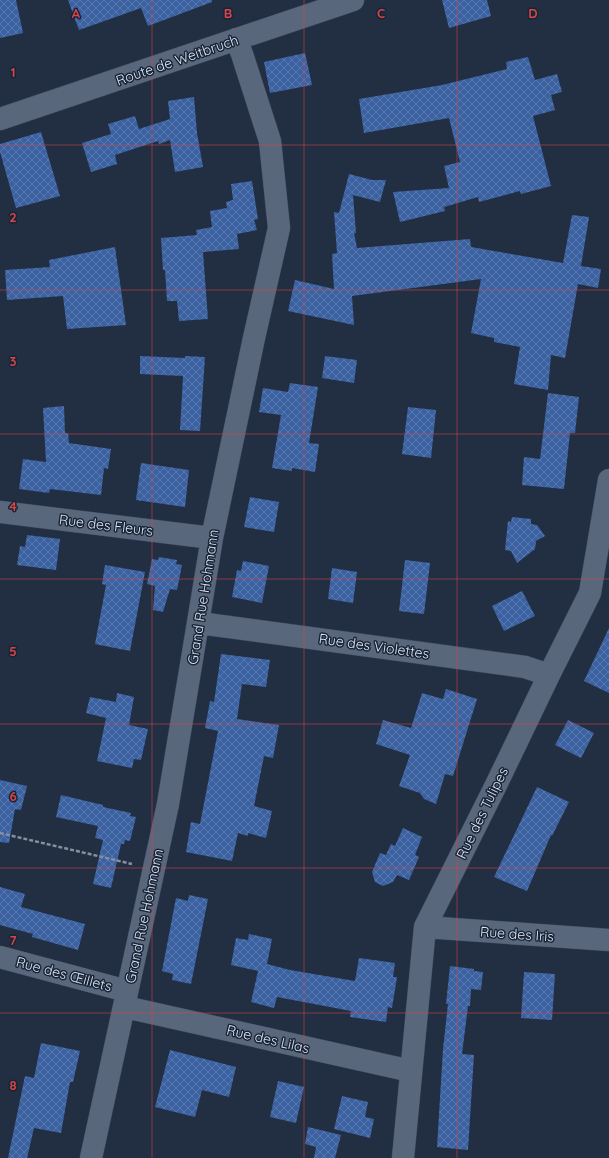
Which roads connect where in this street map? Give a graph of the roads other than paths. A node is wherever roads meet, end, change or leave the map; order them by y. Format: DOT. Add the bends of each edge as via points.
graph roads {
  1 [pos="353,0"];
  2 [pos="236,40"];
  3 [pos="0,119"];
  4 [pos="609,480"];
  5 [pos="0,512"];
  6 [pos="212,538"];
  7 [pos="199,623"];
  8 [pos="549,675"];
  9 [pos="425,927"];
  10 [pos="609,940"];
  11 [pos="0,956"];
  12 [pos="126,999"];
  13 [pos="411,1071"];
  14 [pos="92,1158"];
  15 [pos="403,1158"];
  1 -- 2 [label="street, Route de Weitbruch"];
  2 -- 3 [label="street, Route de Weitbruch"];
  2 -- 6 [label="street, Grand Rue Hohmann" via="270,141 279,228"];
  4 -- 8 [label="street, Rue des Tulipes" via="590,593"];
  5 -- 6 [label="street, Rue des Fleurs"];
  6 -- 7 [label="street, Grand Rue Hohmann"];
  7 -- 8 [label="street, Rue des Violettes" via="525,667"];
  7 -- 12 [label="street, Grand Rue Hohmann" via="168,804"];
  8 -- 9 [label="street, Rue des Tulipes"];
  9 -- 10 [label="street, Rue des Iris"];
  9 -- 13 [label="street, Rue des Tulipes"];
  11 -- 12 [label="street, Rue des Œillets"];
  12 -- 13 [label="street, Rue des Lilas"];
  12 -- 14 [label="street, Grand Rue Hohmann"];
  13 -- 15 [label="street, Rue des Tulipes"];
}
